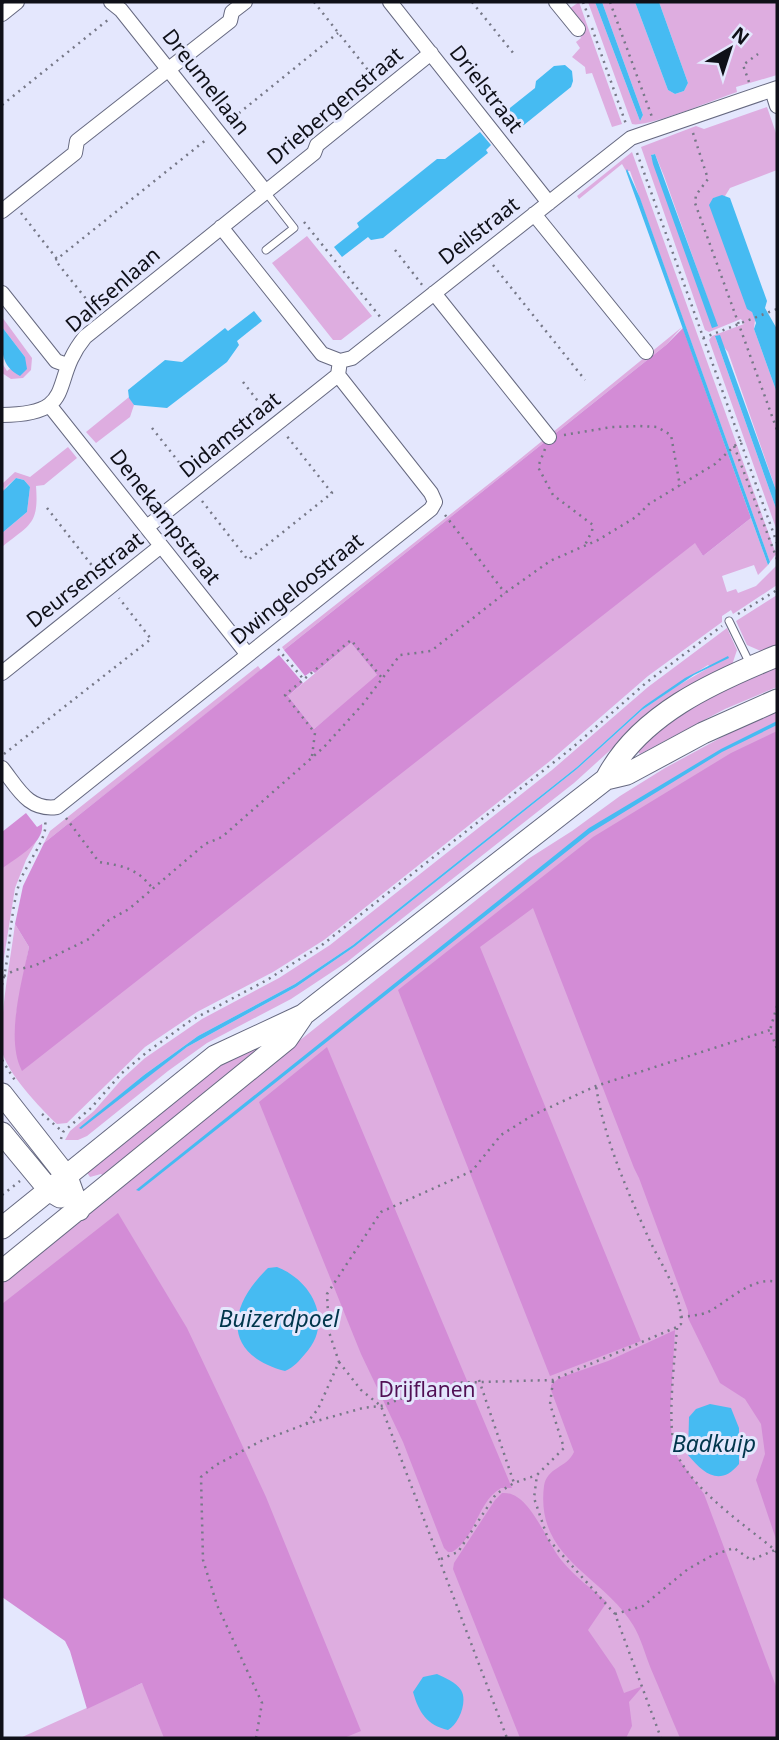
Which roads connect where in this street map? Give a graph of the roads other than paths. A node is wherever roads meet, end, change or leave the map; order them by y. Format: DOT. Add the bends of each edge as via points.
graph roads {
  1 [pos="17,2"];
  2 [pos="245,2"];
  3 [pos="390,2"];
  4 [pos="556,2"];
  5 [pos="116,6"];
  6 [pos="2,14"];
  7 [pos="578,29"];
  8 [pos="431,53"];
  9 [pos="169,69"];
  10 [pos="774,89"];
  11 [pos="777,106"];
  12 [pos="265,191"];
  13 [pos="549,203"];
  14 [pos="7,206"];
  15 [pos="534,214"];
  16 [pos="221,227"];
  17 [pos="266,250"];
  18 [pos="2,293"];
  19 [pos="433,295"];
  20 [pos="646,352"];
  21 [pos="67,365"];
  22 [pos="343,365"];
  23 [pos="50,406"];
  24 [pos="2,415"];
  25 [pos="549,437"];
  26 [pos="147,527"];
  27 [pos="161,546"];
  28 [pos="729,621"];
  29 [pos="248,655"];
  30 [pos="777,656"];
  31 [pos="751,667"];
  32 [pos="2,673"];
  33 [pos="777,700"];
  34 [pos="2,768"];
  35 [pos="606,779"];
  36 [pos="303,1016"];
  37 [pos="7,1096"];
  38 [pos="2,1133"];
  39 [pos="67,1177"];
  40 [pos="50,1191"];
  41 [pos="79,1210"];
  42 [pos="2,1228"];
  43 [pos="2,1238"];
  44 [pos="8,1266"];
  1 -- 6 [label="street"];
  2 -- 9 [label="street" via="232,12 230,21"];
  3 -- 8 [label="street, Drielstraat"];
  4 -- 7 [label="street"];
  5 -- 9 [label="street, Dreumellaan"];
  8 -- 12 [label="street, Driebergenstraat"];
  8 -- 13 [label="street, Drielstraat"];
  9 -- 12 [label="street, Dreumellaan"];
  9 -- 14 [label="street" via="77,141 75,153"];
  10 -- 11 [label="street"];
  10 -- 13 [label="street, Deilstraat" via="631,138"];
  12 -- 16 [label="street, Dalfsenlaan"];
  12 -- 17 [label="lane" via="294,228"];
  13 -- 15 [label="street, Deilstraat"];
  15 -- 19 [label="street, Deilstraat"];
  15 -- 20 [label="street"];
  16 -- 21 [label="street, Dalfsenlaan" via="85,337"];
  16 -- 22 [label="street" via="322,354"];
  18 -- 21 [label="street" via="56,361"];
  19 -- 22 [label="street, Deilstraat"];
  19 -- 25 [label="street"];
  21 -- 23 [label="street, Dalfsenlaan" via="58,396"];
  22 -- 26 [label="street, Didamstraat"];
  22 -- 29 [label="street, Dwingeloostraat" via="435,502"];
  23 -- 24 [label="street" via="34,413"];
  23 -- 26 [label="street, Denekampstraat"];
  26 -- 27 [label="street, Denekampstraat"];
  27 -- 29 [label="street, Denekampstraat"];
  27 -- 32 [label="street, Deursenstraat"];
  28 -- 31 [label="lane"];
  29 -- 34 [label="street, Dwingeloostraat" via="51,808 31,804"];
  30 -- 31 [label="main road"];
  31 -- 35 [label="main road" via="690,697 644,730 616,759"];
  33 -- 35 [label="main road" via="627,774"];
  35 -- 36 [label="main road"];
  36 -- 39 [label="main road" via="215,1056"];
  36 -- 41 [label="main road" via="287,1039"];
  37 -- 39 [label="main road"];
  38 -- 40 [label="main road"];
  39 -- 40 [label="main road"];
  39 -- 41 [label="main road"];
  40 -- 41 [label="main road"];
  40 -- 42 [label="main road"];
  41 -- 44 [label="main road"];
  43 -- 44 [label="main road" via="9,1245"];
}
